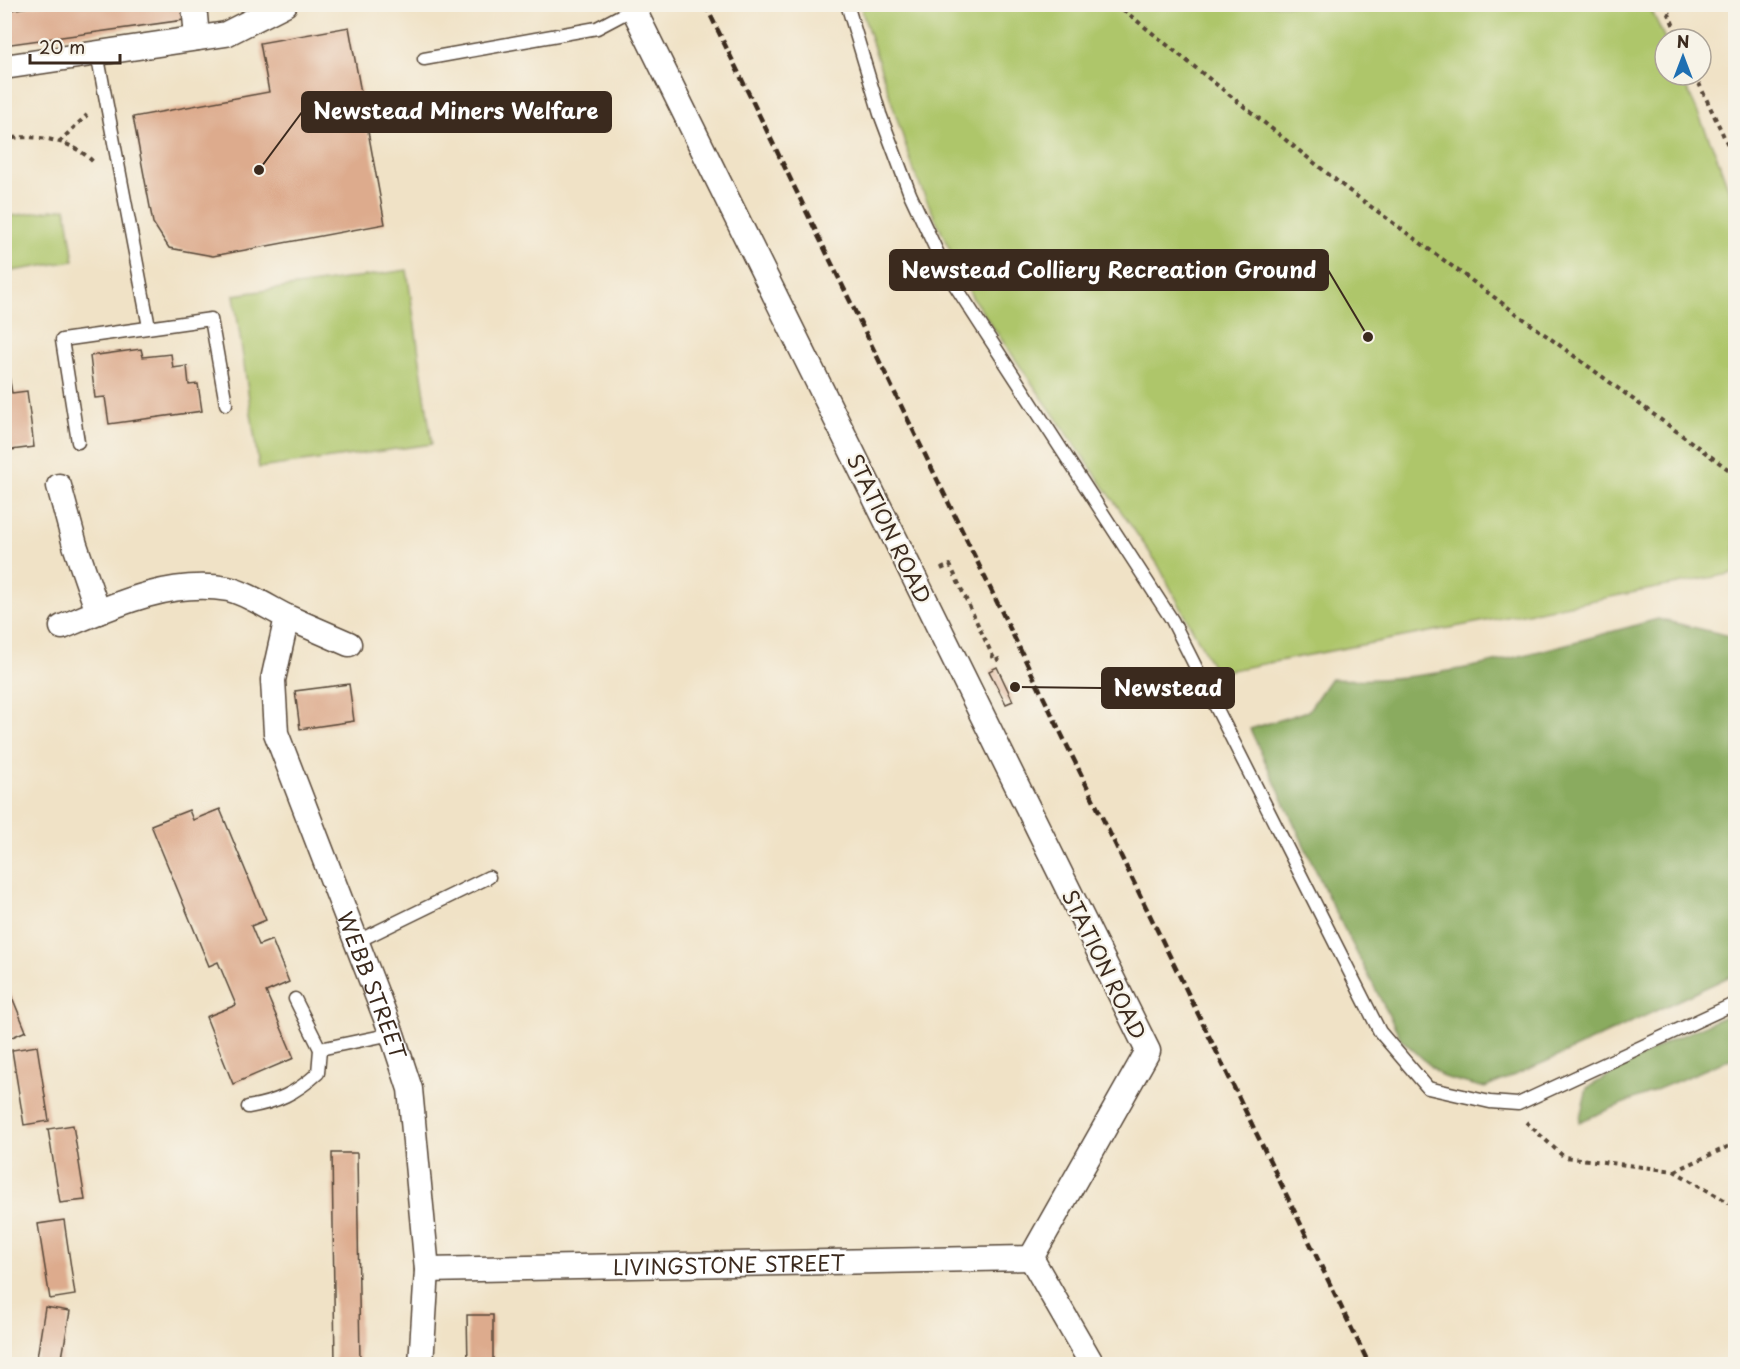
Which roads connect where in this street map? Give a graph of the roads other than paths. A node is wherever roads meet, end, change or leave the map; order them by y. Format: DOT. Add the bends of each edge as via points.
graph roads {
  1 [pos="194,4"];
  2 [pos="285,4"];
  3 [pos="847,4"];
  4 [pos="632,7"];
  5 [pos="197,38"];
  6 [pos="97,53"];
  7 [pos="424,59"];
  8 [pos="4,67"];
  9 [pos="149,327"];
  10 [pos="226,404"];
  11 [pos="78,442"];
  12 [pos="59,486"];
  13 [pos="98,612"];
  14 [pos="286,617"];
  15 [pos="62,627"];
  16 [pos="350,644"];
  17 [pos="489,877"];
  18 [pos="356,942"];
  19 [pos="295,999"];
  20 [pos="1736,1003"];
  21 [pos="392,1034"];
  22 [pos="320,1049"];
  23 [pos="248,1107"];
  24 [pos="1031,1258"];
  25 [pos="427,1270"];
  26 [pos="421,1365"];
  27 [pos="1092,1365"];
  1 -- 5 [label="street"];
  2 -- 5 [label="street" via="226,34"];
  3 -- 20 [label="lane" via="910,194 947,273 1172,620 1380,1032 1428,1088 1518,1104"];
  4 -- 7 [label="lane" via="597,28"];
  4 -- 24 [label="street, STATION ROAD" via="1148,1051"];
  5 -- 6 [label="street"];
  6 -- 8 [label="street"];
  6 -- 9 [label="lane"];
  9 -- 10 [label="lane" via="211,319"];
  9 -- 11 [label="lane" via="62,340"];
  12 -- 13 [label="street"];
  13 -- 14 [label="street" via="173,587 230,589"];
  13 -- 15 [label="street"];
  14 -- 16 [label="street"];
  14 -- 18 [label="street, WEBB STREET" via="273,680 276,733"];
  17 -- 18 [label="lane"];
  18 -- 21 [label="street, WEBB STREET"];
  19 -- 22 [label="lane"];
  21 -- 22 [label="lane"];
  21 -- 25 [label="street, WEBB STREET" via="410,1089"];
  22 -- 23 [label="lane" via="318,1073 297,1091 274,1102"];
  24 -- 25 [label="street, LIVINGSTONE STREET"];
  24 -- 27 [label="street"];
  25 -- 26 [label="street, WEBB STREET"];
}
